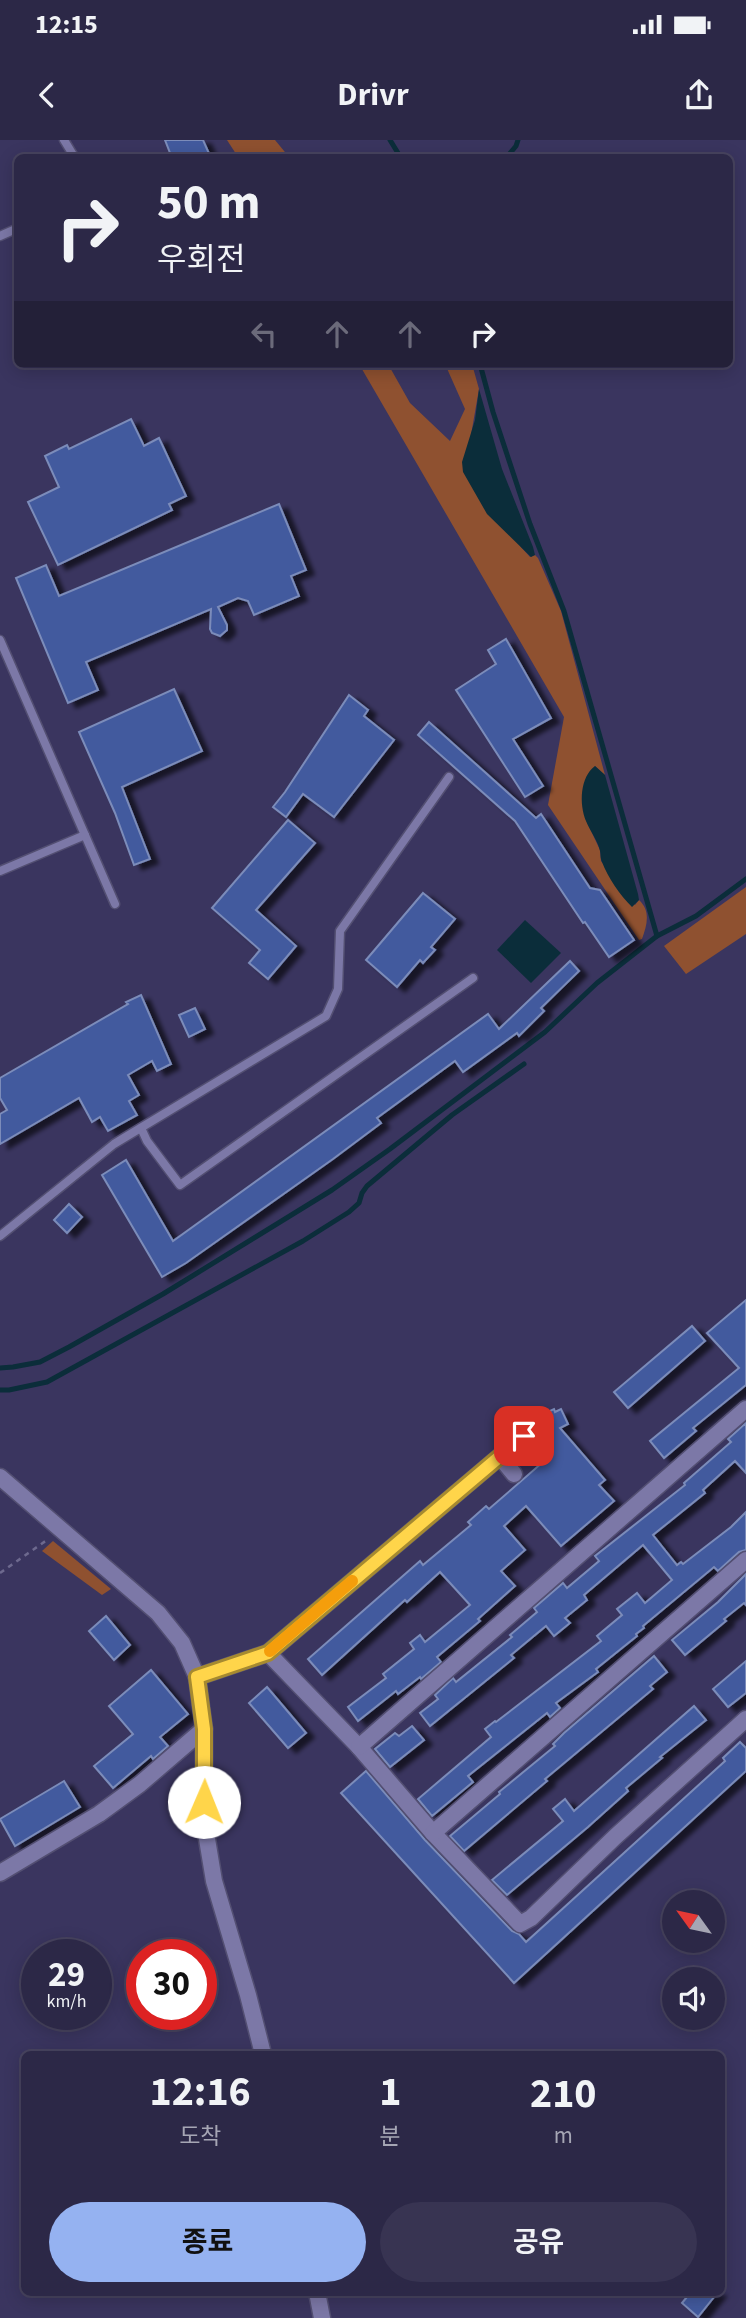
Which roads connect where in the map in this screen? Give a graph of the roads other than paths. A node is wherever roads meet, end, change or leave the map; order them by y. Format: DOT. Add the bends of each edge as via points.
graph roads {
  1 [pos="0,640"];
  2 [pos="449,776"];
  3 [pos="85,835"];
  4 [pos="0,871"];
  5 [pos="115,904"];
  6 [pos="473,978"];
  7 [pos="141,1128"];
  8 [pos="0,1236"];
  9 [pos="746,1409"];
  10 [pos="524,1436"];
  11 [pos="500,1457"];
  12 [pos="514,1474"];
  13 [pos="0,1477"];
  14 [pos="746,1560"];
  15 [pos="268,1653"];
  16 [pos="197,1677"];
  17 [pos="746,1719"];
  18 [pos="204,1729"];
  19 [pos="359,1747"];
  20 [pos="433,1833"];
  21 [pos="0,1872"];
  22 [pos="262,2051"];
  23 [pos="318,2296"];
  24 [pos="322,2318"];
  1 -- 3 [label="lane"];
  2 -- 7 [label="lane" via="340,932 338,989 326,1016"];
  3 -- 4 [label="lane"];
  3 -- 5 [label="lane"];
  6 -- 7 [label="lane" via="180,1185"];
  7 -- 8 [label="lane" via="114,1144"];
  9 -- 19 [label="street"];
  10 -- 11 [label="street"];
  11 -- 12 [label="street"];
  11 -- 15 [label="street"];
  13 -- 16 [label="street" via="158,1613 182,1643"];
  14 -- 20 [label="street"];
  15 -- 16 [label="street"];
  15 -- 19 [label="street"];
  16 -- 18 [label="street"];
  17 -- 20 [label="street" via="520,1924"];
  18 -- 21 [label="street" via="99,1814"];
  18 -- 22 [label="street" via="204,1821 214,1881"];
  19 -- 20 [label="street"];
  23 -- 24 [label="street"];
}
